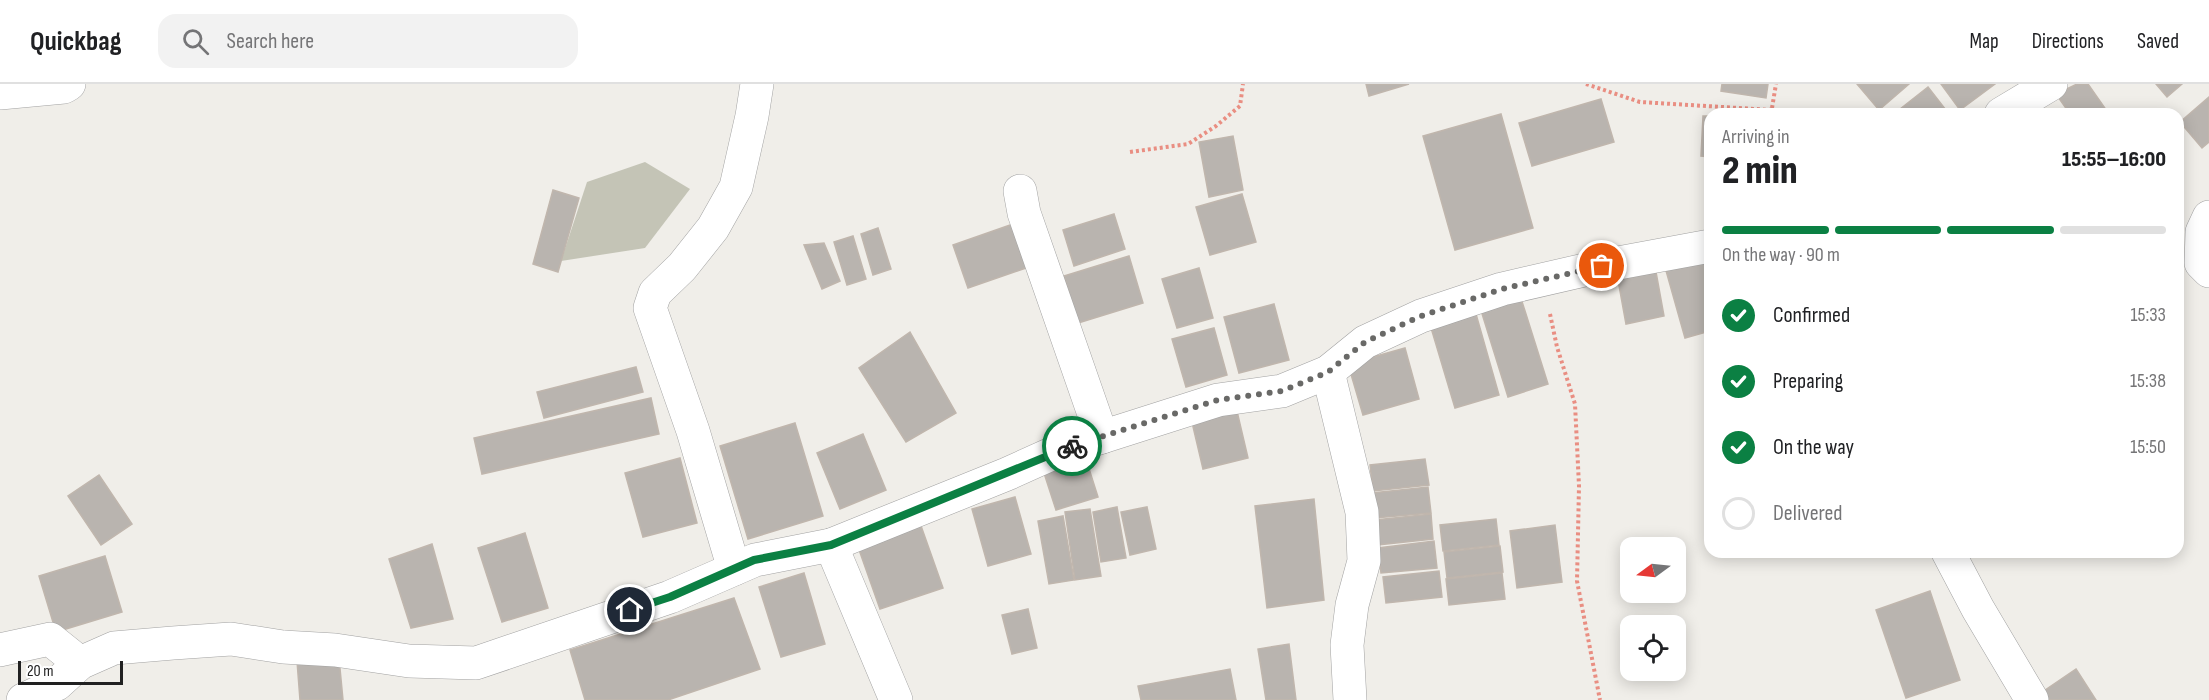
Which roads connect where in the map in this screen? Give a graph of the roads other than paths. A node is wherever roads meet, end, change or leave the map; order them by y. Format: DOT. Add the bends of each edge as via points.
graph roads {
  1 [pos="69,84"];
  2 [pos="757,84"];
  3 [pos="2051,84"];
  4 [pos="0,93"];
  5 [pos="2011,108"];
  6 [pos="1020,191"];
  7 [pos="2209,217"];
  8 [pos="1704,247"];
  9 [pos="2209,271"];
  10 [pos="1328,372"];
  11 [pos="1102,437"];
  12 [pos="831,545"];
  13 [pos="1951,558"];
  14 [pos="734,569"];
  15 [pos="0,650"];
  16 [pos="80,663"];
  17 [pos="881,666"];
  18 [pos="23,700"];
  19 [pos="869,700"];
  20 [pos="896,700"];
  21 [pos="1350,700"];
  22 [pos="2032,700"];
  1 -- 4 [label="street"];
  2 -- 14 [label="street" via="736,187 713,228 655,293 650,308 693,431"];
  3 -- 5 [label="street"];
  6 -- 11 [label="street"];
  7 -- 9 [label="street" via="2202,232 2201,263"];
  8 -- 10 [label="street" via="1502,289 1421,316 1365,342"];
  10 -- 11 [label="street" via="1282,391 1218,400"];
  10 -- 21 [label="street" via="1362,512 1364,561 1352,605 1347,645"];
  11 -- 12 [label="street" via="1058,451"];
  12 -- 14 [label="street" via="754,560"];
  12 -- 17 [label="street"];
  13 -- 22 [label="street"];
  14 -- 16 [label="street" via="670,597 476,663 409,661 231,639 114,648"];
  15 -- 16 [label="street" via="50,639"];
  16 -- 18 [label="street" via="57,684"];
  17 -- 19 [label="street" via="869,685"];
  17 -- 20 [label="street"];
}
